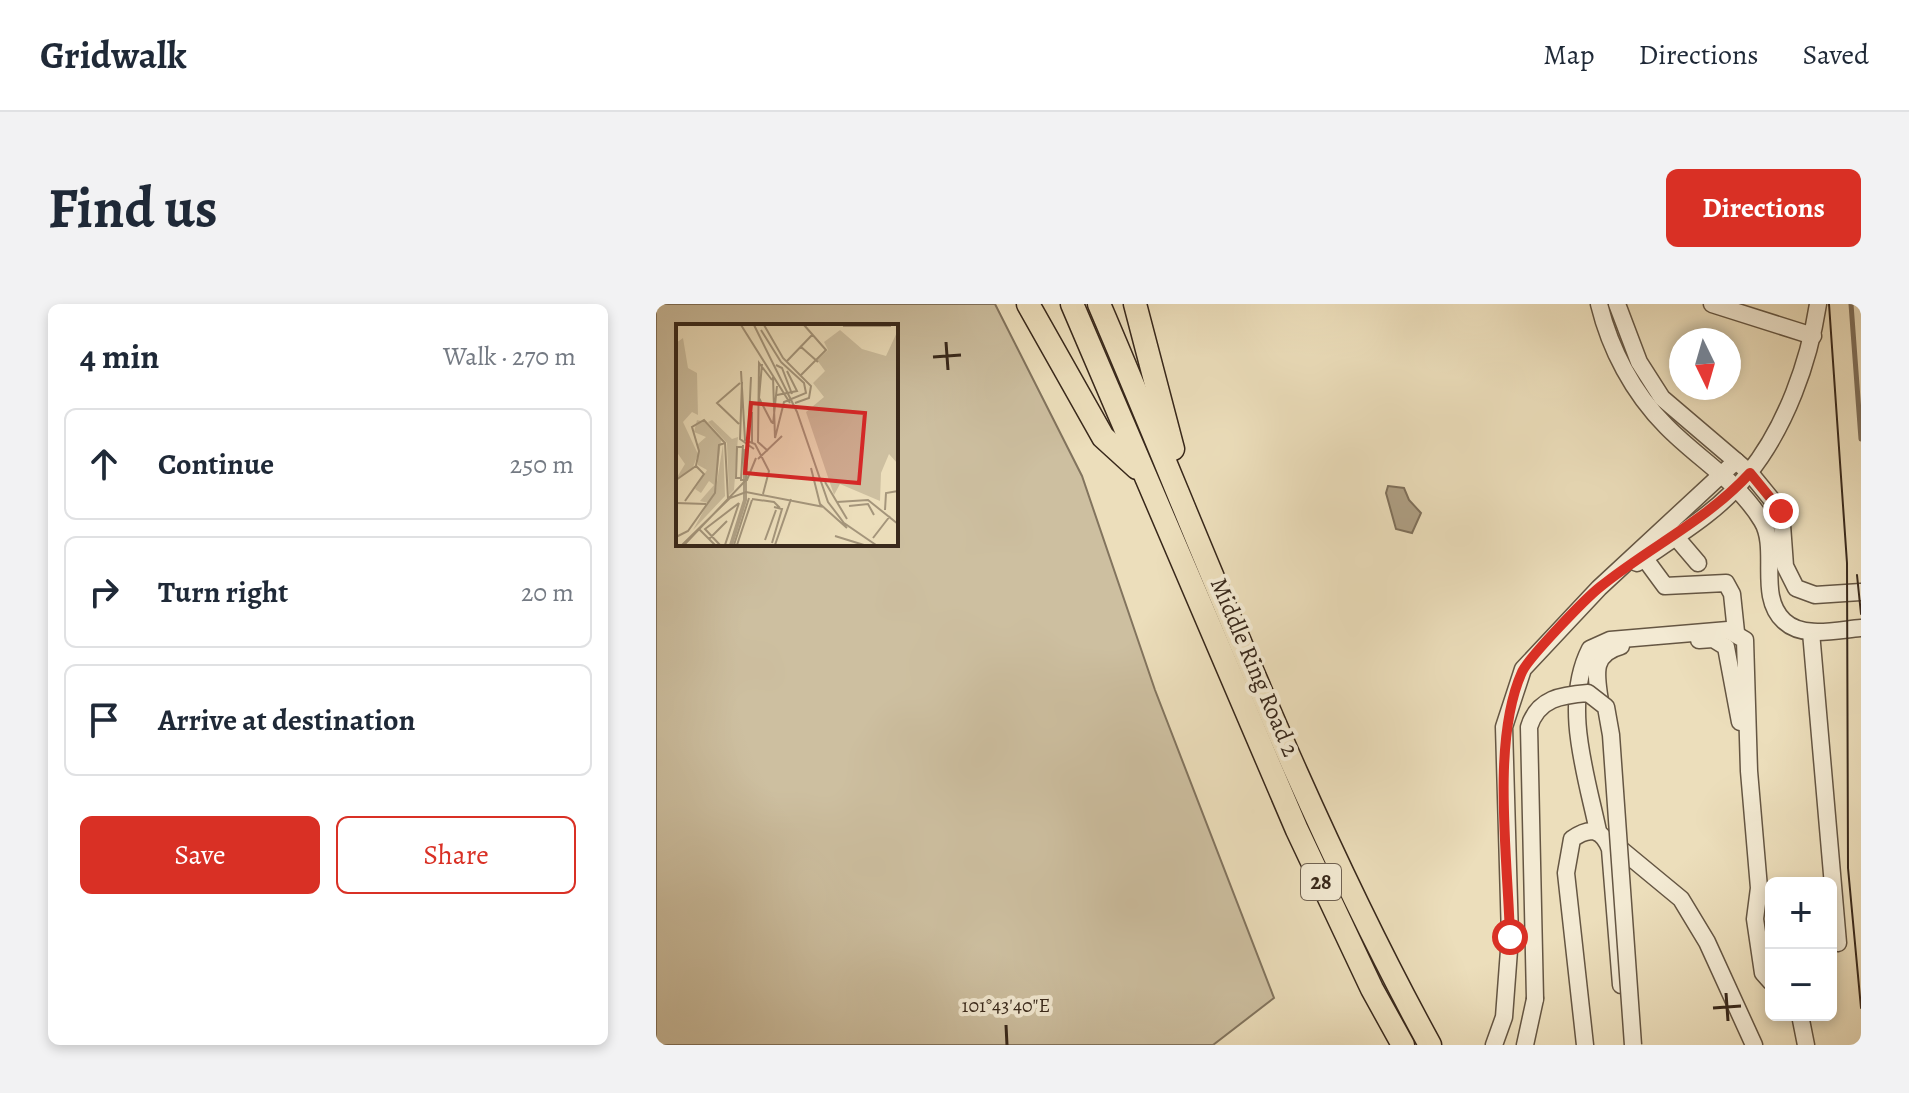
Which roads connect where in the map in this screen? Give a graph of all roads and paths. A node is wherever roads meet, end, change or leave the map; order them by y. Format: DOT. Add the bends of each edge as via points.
graph roads {
  1 [pos="1028,304"];
  2 [pos="1072,304"];
  3 [pos="1099,304"];
  4 [pos="1135,304"];
  5 [pos="1599,304"];
  6 [pos="1617,304"];
  7 [pos="1712,304"];
  8 [pos="1818,304"];
  9 [pos="1813,336"];
  10 [pos="1736,461"];
  11 [pos="1750,473"];
  12 [pos="1144,474"];
  13 [pos="1721,474"];
  14 [pos="1737,487"];
  15 [pos="1193,524"];
  16 [pos="1671,531"];
  17 [pos="1641,554"];
  18 [pos="1698,563"];
  19 [pos="1861,592"];
  20 [pos="1861,628"];
  21 [pos="1811,632"];
  22 [pos="1741,636"];
  23 [pos="1600,701"];
  24 [pos="1749,771"];
  25 [pos="1601,833"];
  26 [pos="1838,943"];
  27 [pos="1765,975"];
  28 [pos="1801,1021"];
  29 [pos="1403,1045"];
  30 [pos="1430,1045"];
  31 [pos="1494,1045"];
  32 [pos="1525,1045"];
  33 [pos="1585,1045"];
  34 [pos="1626,1045"];
  35 [pos="1633,1045"];
  36 [pos="1754,1045"];
  37 [pos="1806,1045"];
  1 -- 12 [label="highway" via="1103,437"];
  2 -- 12 [label="highway, Middle Ring Road 2 / 28"];
  3 -- 15 [label="highway, Middle Ring Road 2 / 28"];
  4 -- 15 [label="highway"];
  5 -- 13 [label="street" via="1608,342 1649,407"];
  6 -- 10 [label="street" via="1639,362 1662,398"];
  7 -- 9 [label="street"];
  8 -- 9 [label="street"];
  9 -- 11 [label="street" via="1775,432"];
  10 -- 11 [label="street"];
  10 -- 13 [label="street"];
  11 -- 14 [label="street"];
  11 -- 19 [label="street" via="1781,511 1785,566 1796,588 1815,595"];
  12 -- 29 [label="highway, Middle Ring Road 2 / 28" via="1333,909"];
  13 -- 14 [label="street"];
  13 -- 16 [label="street"];
  14 -- 16 [label="street"];
  14 -- 21 [label="street" via="1764,524 1772,604 1782,620"];
  15 -- 30 [label="highway, Middle Ring Road 2 / 28" via="1357,902"];
  16 -- 17 [label="street"];
  16 -- 18 [label="street"];
  17 -- 22 [label="street" via="1663,585 1726,583"];
  17 -- 31 [label="street" via="1599,588 1523,669 1504,727 1510,937 1504,1017"];
  20 -- 21 [label="street"];
  21 -- 26 [label="street"];
  22 -- 24 [label="street"];
  22 -- 25 [label="street" via="1610,640 1590,649 1576,689 1586,773"];
  23 -- 24 [label="street" via="1596,662 1607,650 1713,639 1721,643 1731,664"];
  23 -- 32 [label="street, bridge" via="1588,693 1554,697 1532,715 1529,727 1535,999"];
  23 -- 35 [label="street, bridge" via="1611,735"];
  24 -- 27 [label="street" via="1759,888 1755,919"];
  25 -- 33 [label="street" via="1588,831 1572,839 1566,873"];
  25 -- 34 [label="street" via="1610,849"];
  25 -- 36 [label="street" via="1681,899 1707,942"];
  28 -- 37 [label="street"];
}
